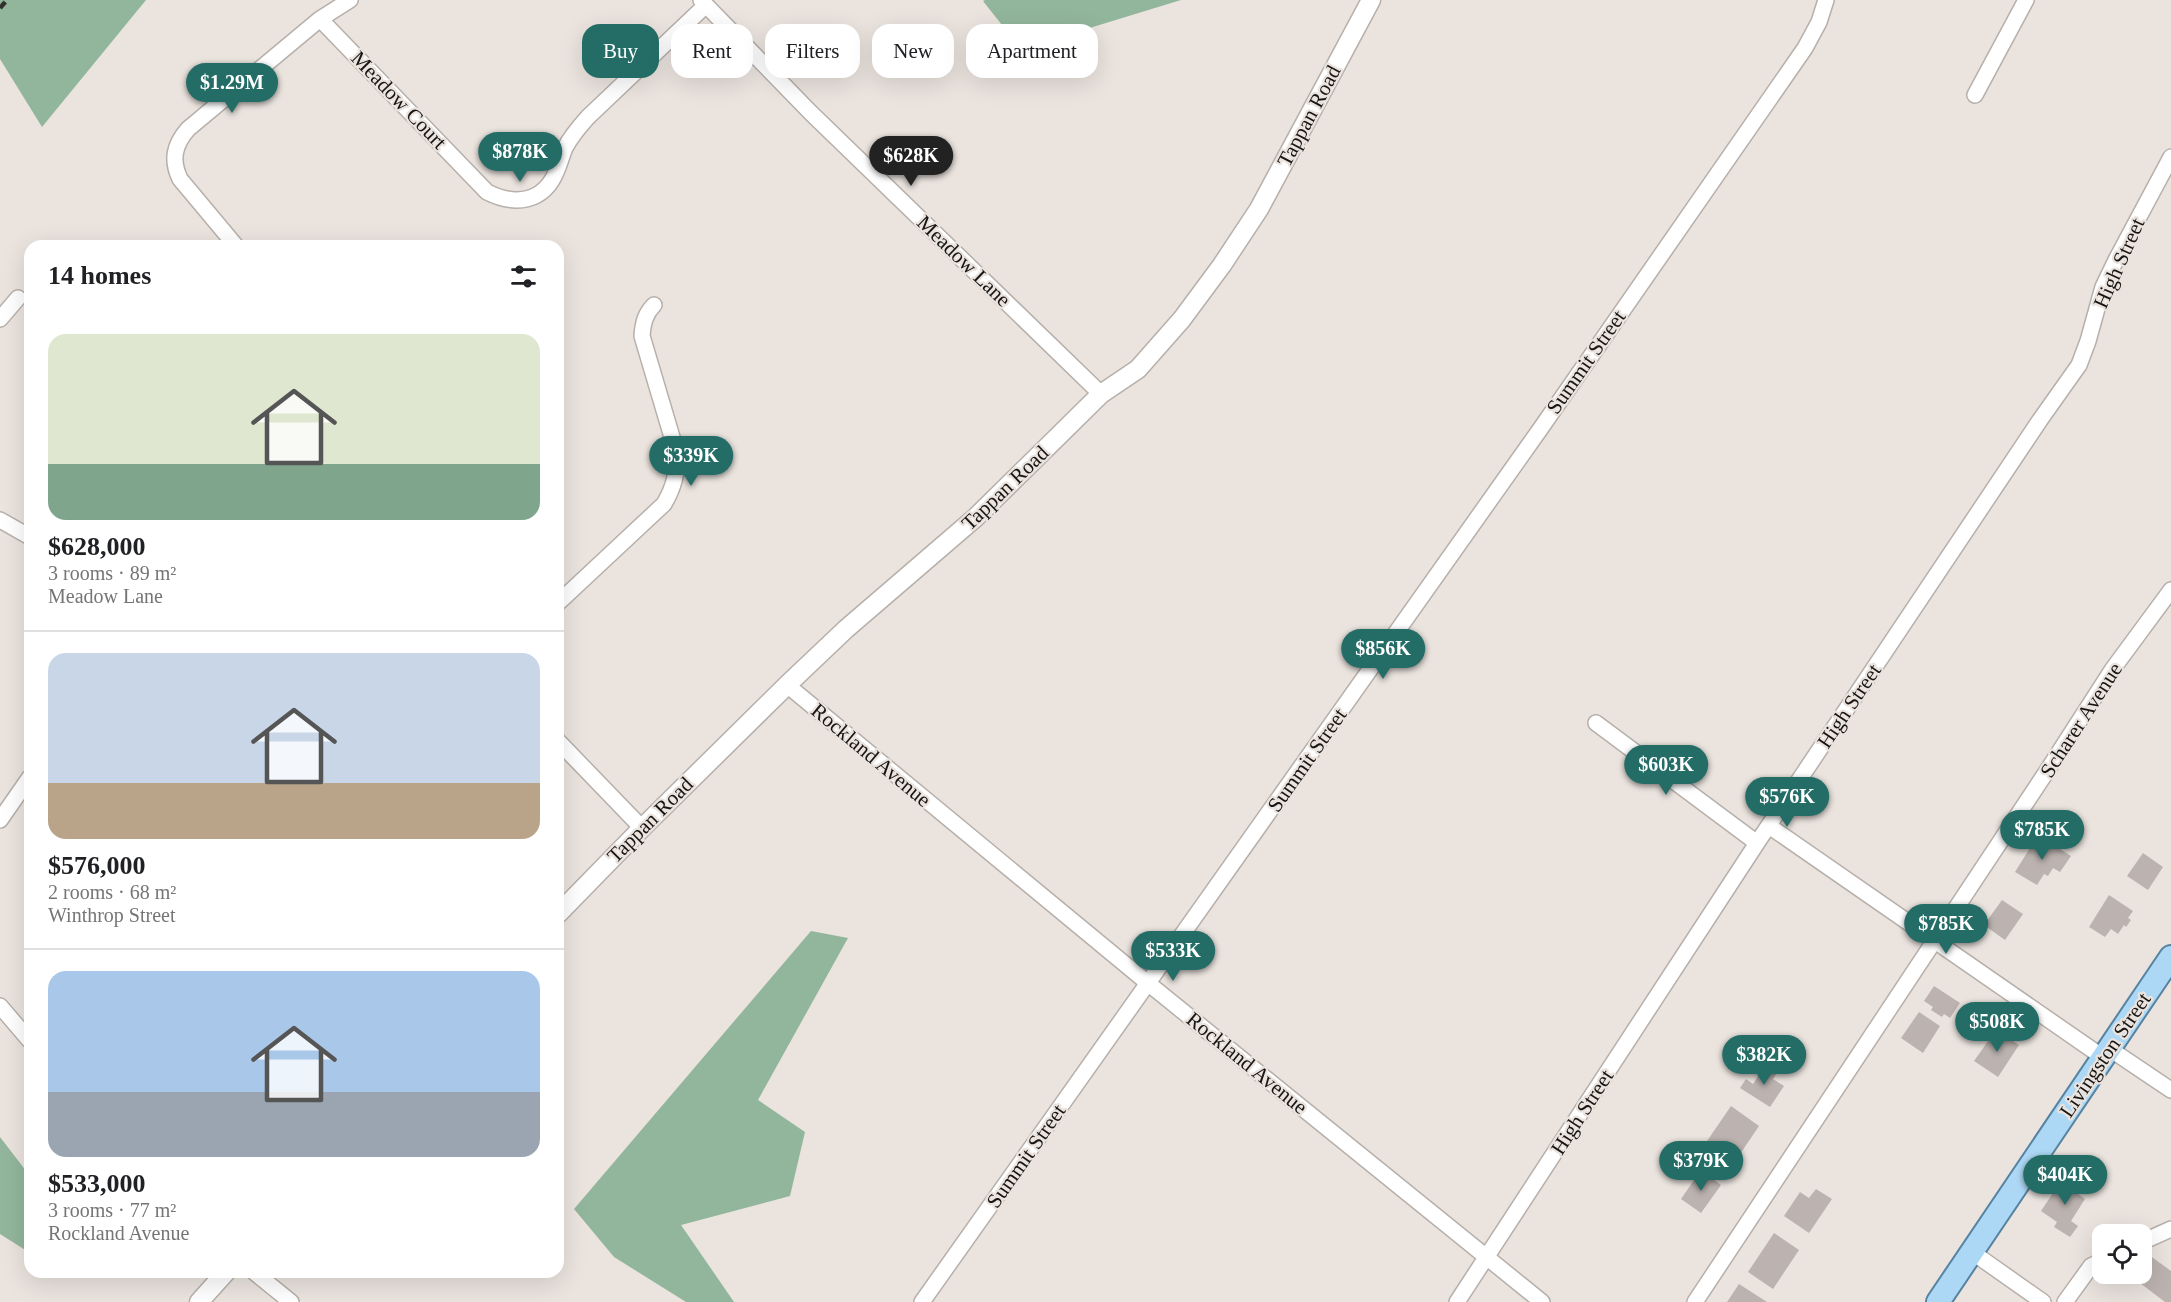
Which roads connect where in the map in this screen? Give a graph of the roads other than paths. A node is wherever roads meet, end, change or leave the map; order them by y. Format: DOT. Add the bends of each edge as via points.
graph roads {
  1 [pos="350,0"];
  2 [pos="1371,0"];
  3 [pos="1826,0"];
  4 [pos="2026,0"];
  5 [pos="703,2"];
  6 [pos="320,19"];
  7 [pos="1975,95"];
  8 [pos="2171,157"];
  9 [pos="231,240"];
  10 [pos="18,298"];
  11 [pos="654,305"];
  12 [pos="0,319"];
  13 [pos="1101,394"];
  14 [pos="0,520"];
  15 [pos="24,534"];
  16 [pos="2171,590"];
  17 [pos="564,597"];
  18 [pos="787,685"];
  19 [pos="1596,723"];
  20 [pos="564,747"];
  21 [pos="24,786"];
  22 [pos="0,820"];
  23 [pos="1769,826"];
  24 [pos="642,828"];
  25 [pos="1757,843"];
  26 [pos="564,908"];
  27 [pos="1935,940"];
  28 [pos="2171,957"];
  29 [pos="1149,984"];
  30 [pos="0,1006"];
  31 [pos="24,1034"];
  32 [pos="2107,1053"];
  33 [pos="2171,1090"];
  34 [pos="2171,1228"];
  35 [pos="2152,1237"];
  36 [pos="1972,1252"];
  37 [pos="1488,1257"];
  38 [pos="2092,1266"];
  39 [pos="221,1278"];
  40 [pos="261,1278"];
  41 [pos="199,1302"];
  42 [pos="291,1302"];
  43 [pos="922,1302"];
  44 [pos="1457,1302"];
  45 [pos="1542,1302"];
  46 [pos="1695,1302"];
  47 [pos="1938,1302"];
  48 [pos="2043,1302"];
  49 [pos="2065,1302"];
  1 -- 6 [label="street"];
  2 -- 13 [label="street, Tappan Road" via="1258,209 1222,265 1138,369"];
  3 -- 29 [label="street, Summit Street" via="1805,48"];
  4 -- 7 [label="street"];
  5 -- 6 [label="street, Meadow Court" via="573,133 550,183 540,193 513,201 487,192"];
  5 -- 13 [label="street, Meadow Lane"];
  6 -- 9 [label="street" via="179,140 174,167 180,179"];
  8 -- 23 [label="street, High Street" via="2103,287 2079,365"];
  10 -- 12 [label="street"];
  11 -- 17 [label="street" via="643,323 642,336 677,454 673,489 664,504"];
  13 -- 18 [label="street, Tappan Road" via="975,518"];
  14 -- 15 [label="street"];
  16 -- 27 [label="street, Scharer Avenue" via="2112,670"];
  18 -- 24 [label="street, Tappan Road"];
  18 -- 29 [label="street, Rockland Avenue"];
  19 -- 25 [label="street"];
  20 -- 24 [label="street"];
  21 -- 22 [label="street"];
  23 -- 25 [label="street, High Street"];
  23 -- 27 [label="street"];
  24 -- 26 [label="street, Tappan Road"];
  25 -- 37 [label="street, High Street"];
  27 -- 32 [label="street"];
  27 -- 46 [label="street, Scharer Avenue"];
  28 -- 32 [label="main road, Livingston Street"];
  29 -- 37 [label="street, Rockland Avenue"];
  29 -- 43 [label="street, Summit Street"];
  30 -- 31 [label="street"];
  32 -- 33 [label="street"];
  32 -- 36 [label="main road, Livingston Street"];
  34 -- 35 [label="street"];
  36 -- 47 [label="main road, Livingston Street"];
  36 -- 48 [label="street"];
  37 -- 44 [label="street, High Street"];
  37 -- 45 [label="street, Rockland Avenue"];
  38 -- 49 [label="street"];
  39 -- 41 [label="street"];
  40 -- 42 [label="street"];
}
